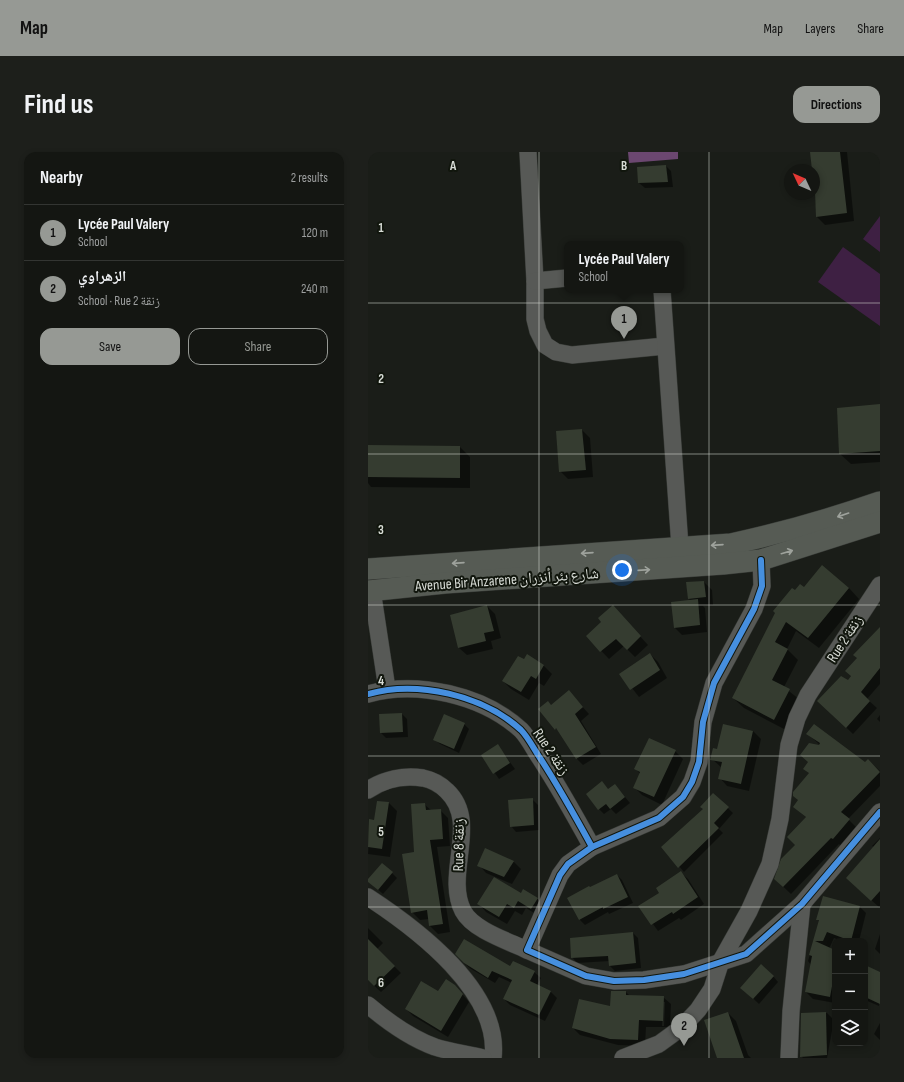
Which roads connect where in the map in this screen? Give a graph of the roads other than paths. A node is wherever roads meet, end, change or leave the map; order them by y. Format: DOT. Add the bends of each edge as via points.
graph roads {
  1 [pos="528,152"];
  2 [pos="564,278"];
  3 [pos="535,281"];
  4 [pos="662,293"];
  5 [pos="665,346"];
  6 [pos="880,502"];
  7 [pos="880,522"];
  8 [pos="680,547"];
  9 [pos="761,560"];
  10 [pos="368,569"];
  11 [pos="880,585"];
  12 [pos="370,590"];
  13 [pos="872,608"];
  14 [pos="387,688"];
  15 [pos="368,694"];
  16 [pos="368,790"];
  17 [pos="880,812"];
  18 [pos="592,847"];
  19 [pos="368,898"];
  20 [pos="802,904"];
  21 [pos="527,950"];
  22 [pos="721,961"];
  23 [pos="368,1004"];
  24 [pos="483,1058"];
  25 [pos="493,1058"];
  26 [pos="623,1058"];
  27 [pos="789,1058"];
  1 -- 3 [label="street"];
  2 -- 3 [label="street"];
  3 -- 5 [label="street" via="535,319 538,331 545,345 556,352 572,355"];
  4 -- 5 [label="street"];
  5 -- 8 [label="street"];
  6 -- 8 [label="main road, Avenue Bir Anzarene شارع بئر أنزران, one-way" via="778,534 731,544"];
  9 -- 7 [label="main road, Avenue Bir Anzarene شارع بئر أنزران, one-way"];
  8 -- 10 [label="main road, Avenue Bir Anzarene شارع بئر أنزران, one-way"];
  12 -- 9 [label="main road, Avenue Bir Anzarene شارع بئر أنزران, one-way"];
  9 -- 18 [label="street" via="762,586 757,601 714,683 707,703 699,762 692,782 673,808 659,818"];
  11 -- 13 [label="street, Rue 2 زنقة"];
  12 -- 14 [label="street"];
  13 -- 22 [label="street, Rue 2 زنقة" via="808,695 797,718 789,745 780,819 770,864 749,911"];
  14 -- 15 [label="street, Rue 2 زنقة"];
  14 -- 18 [label="street, Rue 2 زنقة" via="458,695 484,704 522,731 566,798"];
  16 -- 21 [label="street, Rue 8 زنقة" via="377,784 411,776 440,784 452,796 460,812 461,846 457,891 463,911 476,925"];
  17 -- 20 [label="street, Rue 8 زنقة"];
  18 -- 21 [label="street" via="568,864 560,875"];
  19 -- 25 [label="street" via="396,915 472,988 490,1023 495,1043"];
  20 -- 22 [label="street, Rue 8 زنقة" via="746,954"];
  20 -- 27 [label="street"];
  21 -- 22 [label="street, Rue 8 زنقة" via="586,976 614,981 684,974"];
  22 -- 26 [label="street, Rue 2 زنقة" via="712,990 681,1028 659,1044"];
  23 -- 24 [label="street" via="408,1034 435,1047"];
}
